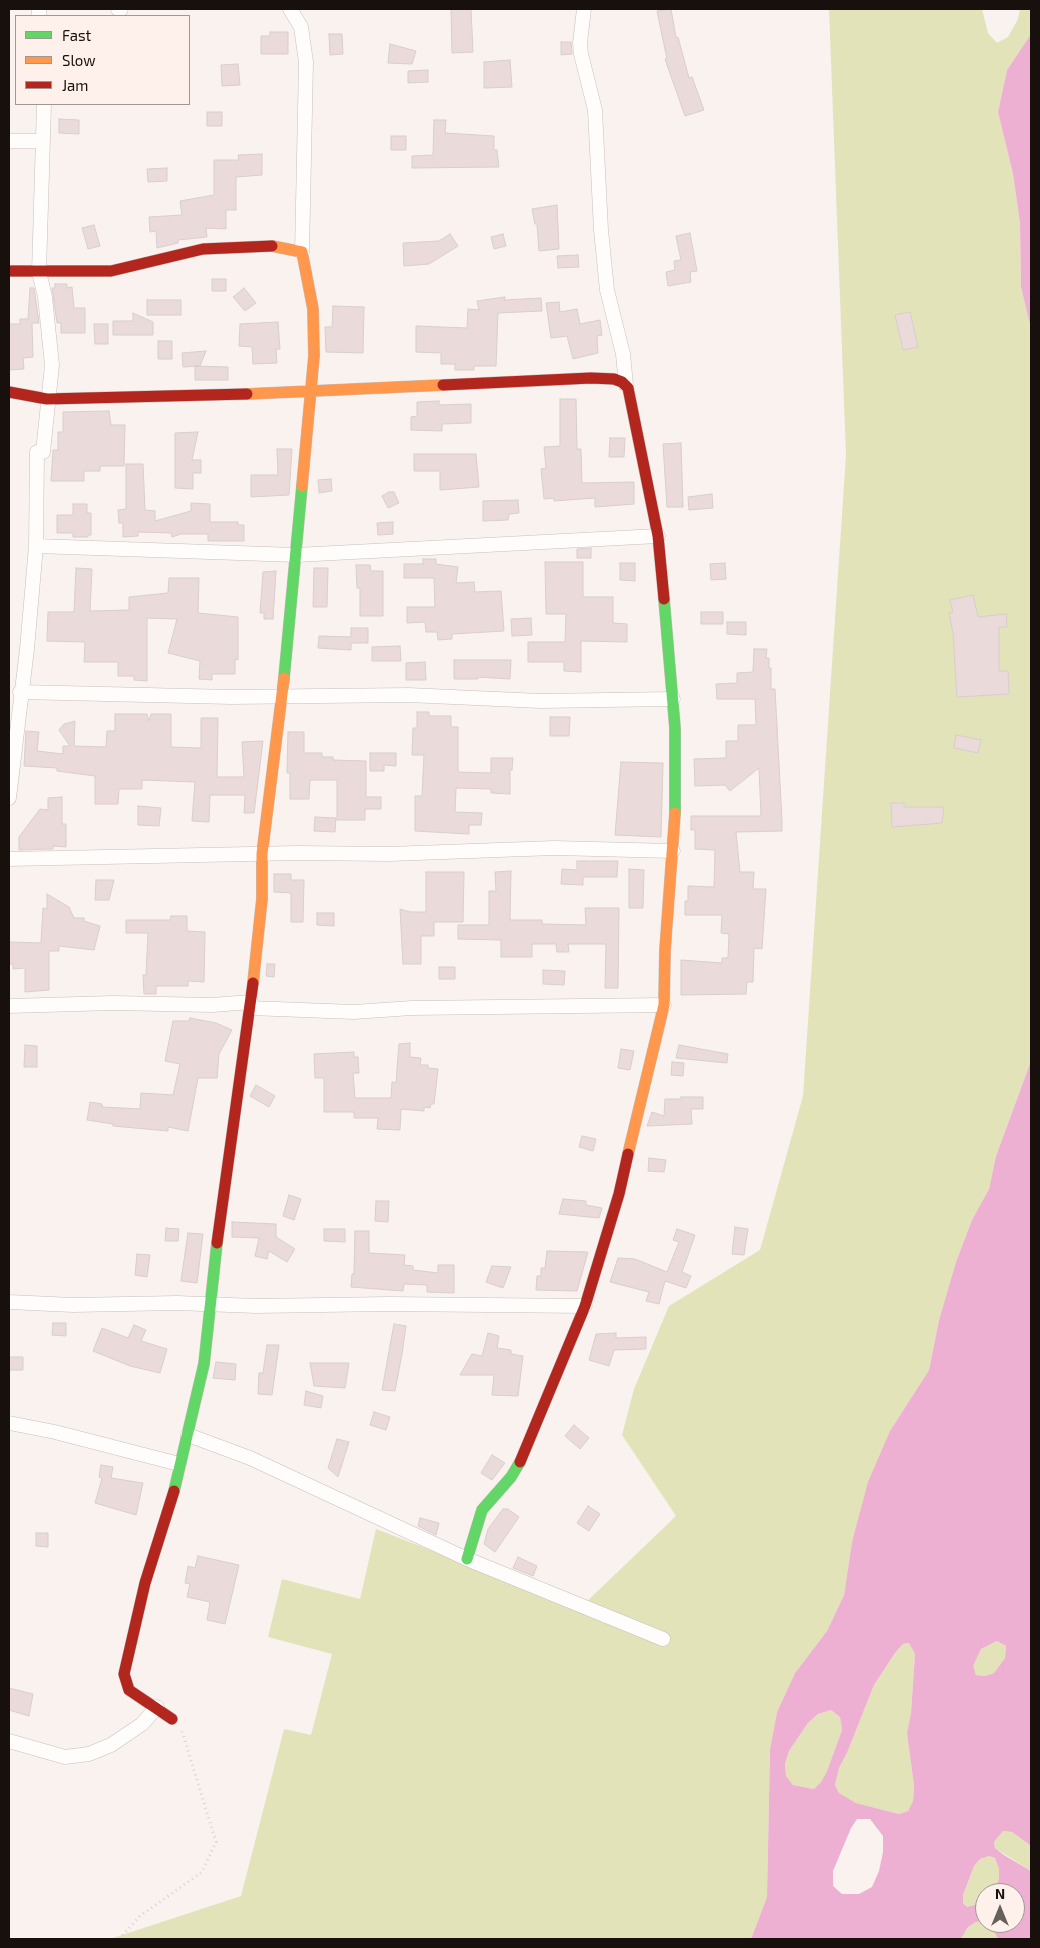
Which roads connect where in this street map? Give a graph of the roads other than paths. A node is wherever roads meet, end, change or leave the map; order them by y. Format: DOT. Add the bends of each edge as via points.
graph roads {
  1 [pos="290,9"];
  2 [pos="584,9"];
  3 [pos="44,105"];
  4 [pos="9,141"];
  5 [pos="42,141"];
  6 [pos="302,252"];
  7 [pos="9,271"];
  8 [pos="39,272"];
  9 [pos="626,385"];
  10 [pos="9,392"];
  11 [pos="310,392"];
  12 [pos="47,399"];
  13 [pos="658,536"];
  14 [pos="36,546"];
  15 [pos="296,555"];
  16 [pos="20,692"];
  17 [pos="280,696"];
  18 [pos="673,699"];
  19 [pos="9,798"];
  20 [pos="673,851"];
  21 [pos="262,854"];
  22 [pos="9,858"];
  23 [pos="251,1005"];
  24 [pos="664,1005"];
  25 [pos="9,1006"];
  26 [pos="9,1302"];
  27 [pos="212,1304"];
  28 [pos="586,1306"];
  29 [pos="9,1423"];
  30 [pos="188,1435"];
  31 [pos="179,1464"];
  32 [pos="467,1559"];
  33 [pos="663,1639"];
  34 [pos="157,1707"];
  35 [pos="172,1719"];
  36 [pos="9,1741"];
  1 -- 6 [label="street" via="301,27 306,62"];
  2 -- 9 [label="street" via="580,43 595,110 607,290 623,354"];
  3 -- 5 [label="street"];
  4 -- 5 [label="street"];
  5 -- 8 [label="street"];
  6 -- 8 [label="street" via="267,245 203,249 111,271"];
  6 -- 11 [label="street" via="313,309 314,356"];
  7 -- 8 [label="street"];
  8 -- 12 [label="street" via="52,364"];
  9 -- 11 [label="street" via="614,379 591,378"];
  9 -- 13 [label="street"];
  10 -- 12 [label="street"];
  11 -- 12 [label="street"];
  11 -- 15 [label="street"];
  12 -- 14 [label="street" via="43,452 38,452"];
  13 -- 15 [label="street"];
  13 -- 18 [label="street"];
  14 -- 15 [label="street"];
  14 -- 16 [label="street"];
  15 -- 17 [label="street"];
  16 -- 17 [label="street"];
  16 -- 19 [label="street"];
  17 -- 18 [label="street" via="408,695 541,701"];
  17 -- 21 [label="street"];
  18 -- 20 [label="street"];
  20 -- 21 [label="street" via="554,848 389,854"];
  20 -- 24 [label="street" via="664,950"];
  21 -- 22 [label="street"];
  21 -- 23 [label="street" via="262,899"];
  23 -- 24 [label="street" via="354,1012 412,1008"];
  23 -- 25 [label="street" via="113,1003"];
  23 -- 27 [label="street" via="218,1237"];
  24 -- 28 [label="street" via="619,1194"];
  26 -- 27 [label="street"];
  27 -- 28 [label="street"];
  27 -- 30 [label="street" via="204,1364"];
  28 -- 32 [label="street" via="521,1461 482,1510"];
  29 -- 31 [label="street"];
  30 -- 31 [label="street"];
  30 -- 32 [label="street" via="250,1458"];
  31 -- 34 [label="street" via="174,1498 145,1584 124,1674 129,1690"];
  32 -- 33 [label="street"];
  34 -- 35 [label="street"];
  34 -- 36 [label="street" via="142,1724 111,1745 89,1754 65,1757"];
}
